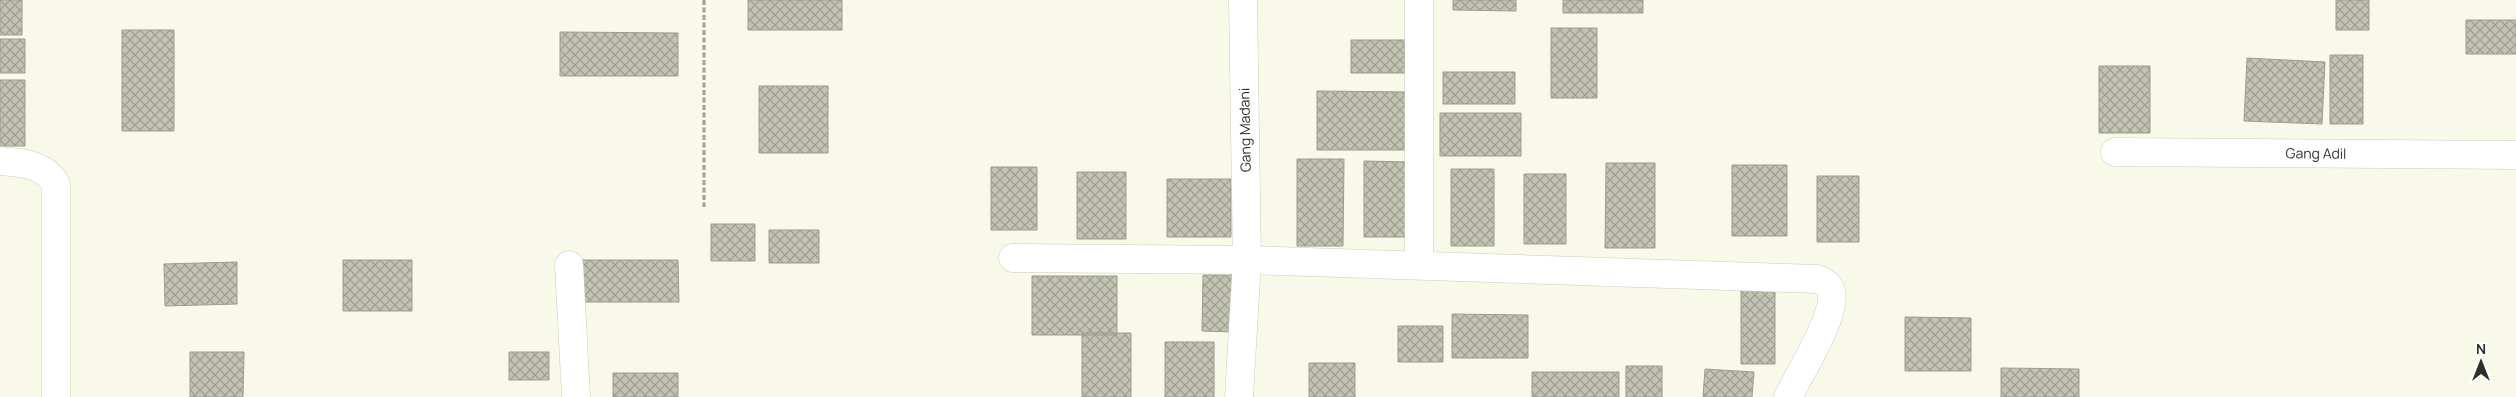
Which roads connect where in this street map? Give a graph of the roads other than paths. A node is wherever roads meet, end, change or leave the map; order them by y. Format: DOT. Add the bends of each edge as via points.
graph roads {
  1 [pos="1243,0"];
  2 [pos="1419,0"];
  3 [pos="2115,152"];
  4 [pos="2516,155"];
  5 [pos="0,161"];
  6 [pos="1013,258"];
  7 [pos="1247,260"];
  8 [pos="569,265"];
  9 [pos="1419,265"];
  10 [pos="56,397"];
  11 [pos="576,397"];
  12 [pos="1239,397"];
  13 [pos="1788,397"];
  1 -- 7 [label="street, Gang Madani"];
  2 -- 9 [label="street"];
  3 -- 4 [label="street, Gang Adil"];
  5 -- 10 [label="street" via="39,167 56,184"];
  6 -- 7 [label="street"];
  7 -- 9 [label="street"];
  7 -- 12 [label="street, Gang Madani"];
  8 -- 11 [label="street"];
  9 -- 13 [label="street" via="1817,279 1831,291 1831,310"];
}
